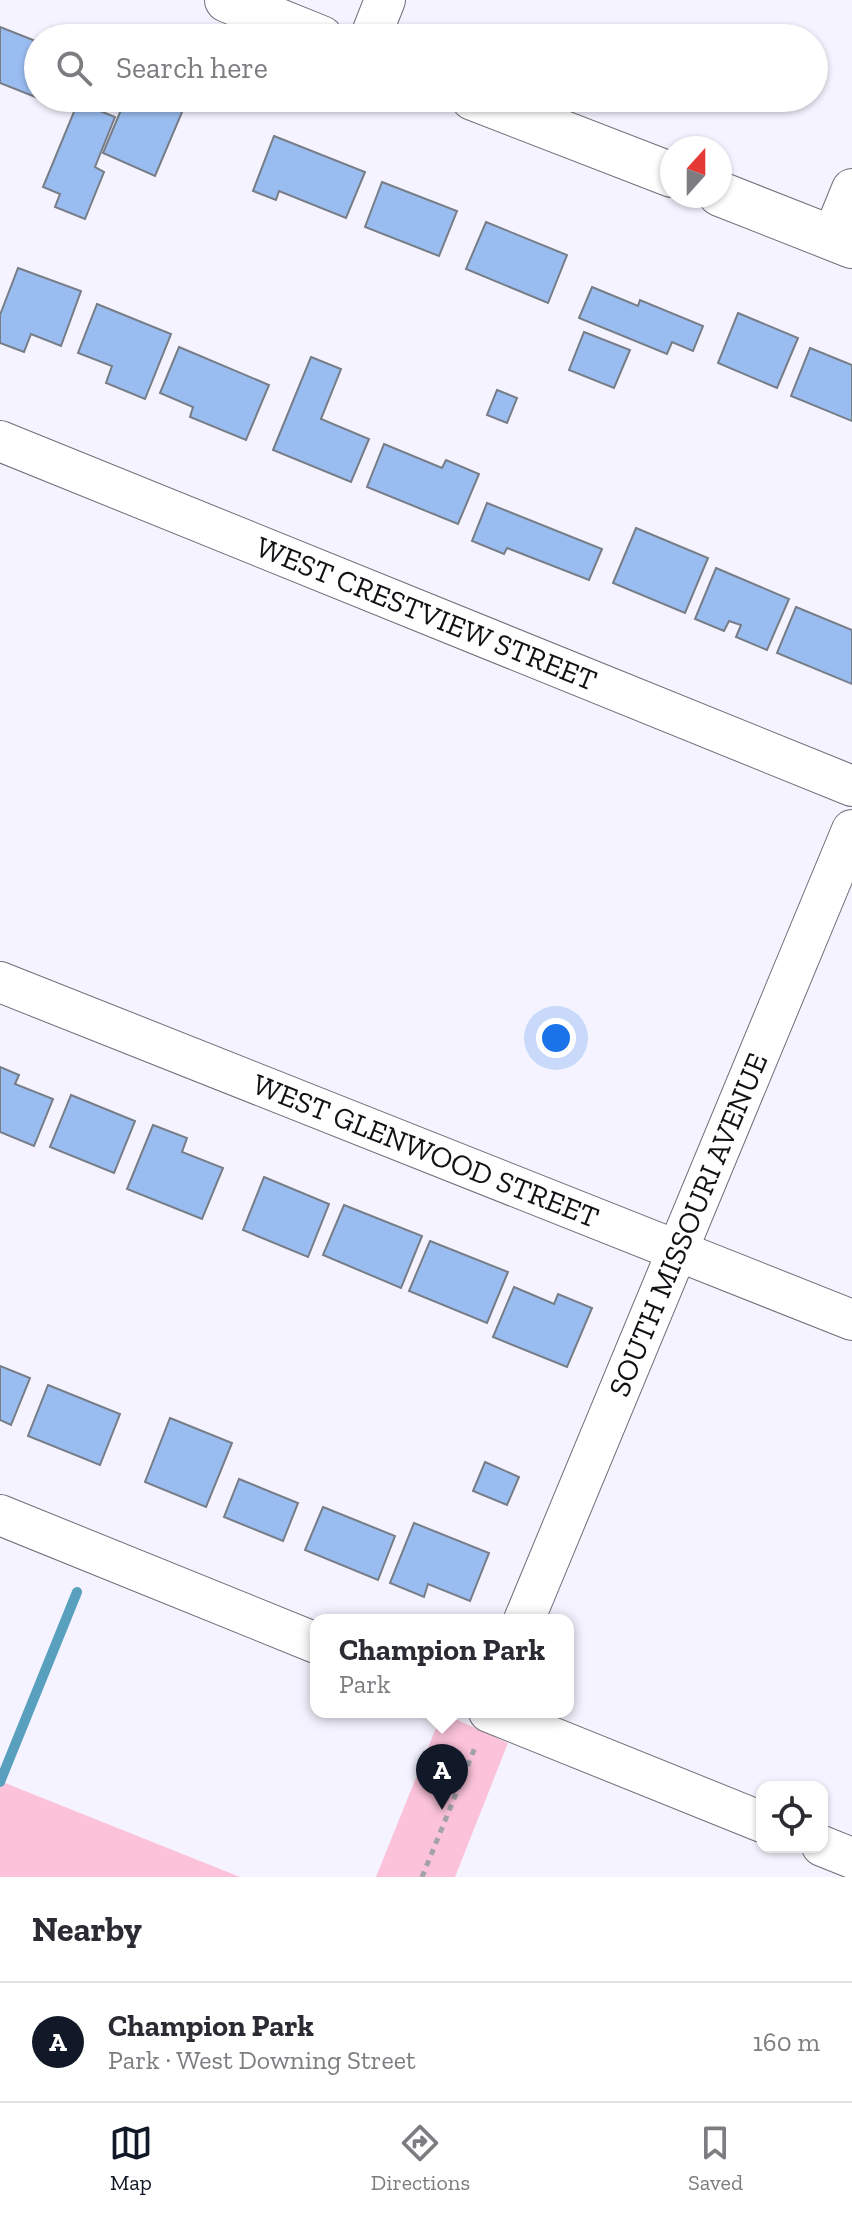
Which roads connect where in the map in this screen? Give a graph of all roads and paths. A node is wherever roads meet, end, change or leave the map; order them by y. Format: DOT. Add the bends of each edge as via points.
graph roads {
  1 [pos="227,0"];
  2 [pos="385,0"];
  3 [pos="286,24"];
  4 [pos="376,24"];
  5 [pos="509,112"];
  6 [pos="660,170"];
  7 [pos="852,189"];
  8 [pos="732,199"];
  9 [pos="842,242"];
  10 [pos="0,441"];
  11 [pos="852,786"];
  12 [pos="852,830"];
  13 [pos="0,982"];
  14 [pos="678,1250"];
  15 [pos="852,1320"];
  16 [pos="0,1515"];
  17 [pos="526,1614"];
  18 [pos="310,1641"];
  19 [pos="483,1726"];
  20 [pos="756,1820"];
  21 [pos="828,1848"];
  22 [pos="852,1858"];
  23 [pos="422,1877"];
  1 -- 3 [label="street"];
  2 -- 4 [label="street"];
  5 -- 6 [label="street"];
  7 -- 9 [label="street"];
  8 -- 9 [label="street"];
  10 -- 11 [label="street, WEST CRESTVIEW STREET"];
  12 -- 14 [label="street, SOUTH MISSOURI AVENUE"];
  13 -- 14 [label="street, WEST GLENWOOD STREET"];
  14 -- 15 [label="street, WEST GLENWOOD STREET"];
  14 -- 17 [label="street, SOUTH MISSOURI AVENUE"];
  16 -- 18 [label="street"];
  19 -- 20 [label="street"];
  19 -- 23 [label="path"];
  21 -- 22 [label="street"];
}
